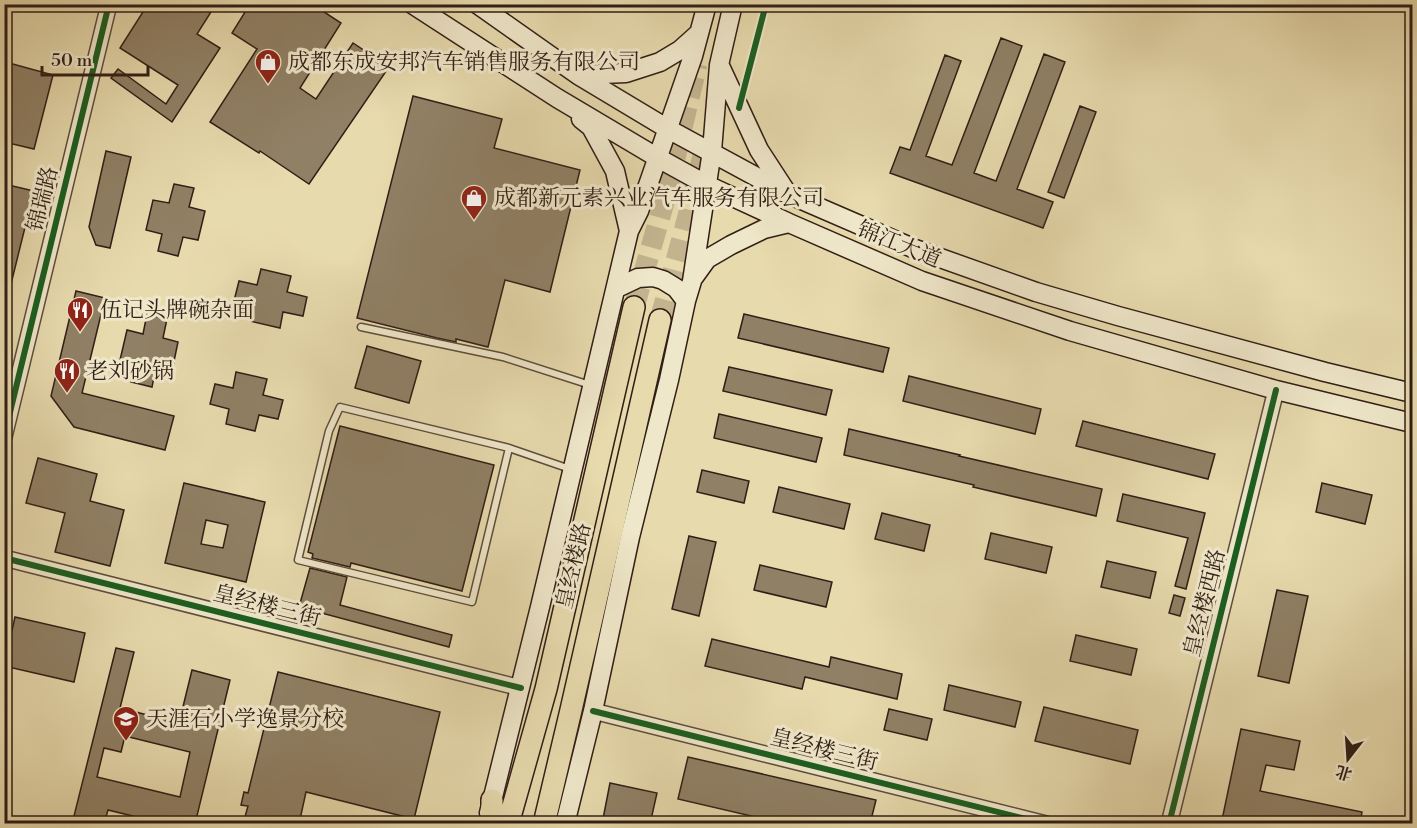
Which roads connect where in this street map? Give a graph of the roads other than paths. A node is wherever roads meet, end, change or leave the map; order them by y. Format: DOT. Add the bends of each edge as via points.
graph roads {
  1 [pos="109,4"];
  2 [pos="412,4"];
  3 [pos="477,4"];
  4 [pos="707,4"];
  5 [pos="733,4"];
  6 [pos="700,32"];
  7 [pos="719,65"];
  8 [pos="578,75"];
  9 [pos="557,98"];
  10 [pos="668,129"];
  11 [pos="712,152"];
  12 [pos="657,158"];
  13 [pos="707,185"];
  14 [pos="788,194"];
  15 [pos="789,223"];
  16 [pos="629,231"];
  17 [pos="692,280"];
  18 [pos="617,288"];
  19 [pos="686,301"];
  20 [pos="634,307"];
  21 [pos="660,320"];
  22 [pos="362,327"];
  23 [pos="593,386"];
  24 [pos="1276,390"];
  25 [pos="1413,393"];
  26 [pos="1413,423"];
  27 [pos="4,437"];
  28 [pos="509,448"];
  29 [pos="573,471"];
  30 [pos="4,558"];
  31 [pos="521,688"];
  32 [pos="593,711"];
  33 [pos="492,800"];
  34 [pos="486,824"];
  35 [pos="492,824"];
  36 [pos="508,824"];
  37 [pos="544,824"];
  38 [pos="565,824"];
  39 [pos="1046,824"];
  40 [pos="1169,824"];
  1 -- 27 [label="street, 锦瑞路"];
  2 -- 9 [label="main road, 锦江大道"];
  3 -- 8 [label="main road, 锦江大道"];
  4 -- 6 [label="main road"];
  5 -- 7 [label="main road"];
  6 -- 8 [label="main road" via="660,62 626,73"];
  6 -- 10 [label="main road"];
  7 -- 11 [label="main road"];
  7 -- 14 [label="main road" via="759,150"];
  8 -- 10 [label="main road, 锦江大道"];
  9 -- 12 [label="main road, 锦江大道"];
  9 -- 16 [label="main road" via="591,127 615,171"];
  10 -- 11 [label="main road, 锦江大道"];
  10 -- 12 [label="main road"];
  11 -- 13 [label="main road"];
  11 -- 14 [label="main road, 锦江大道"];
  12 -- 13 [label="main road, 锦江大道"];
  12 -- 16 [label="main road"];
  13 -- 15 [label="main road, 锦江大道"];
  13 -- 17 [label="main road"];
  14 -- 25 [label="main road, 锦江大道" via="915,249 1036,292"];
  15 -- 17 [label="main road" via="764,229 730,245 707,260"];
  15 -- 24 [label="main road, 锦江大道" via="922,281 1070,331"];
  16 -- 18 [label="main road"];
  17 -- 19 [label="main road"];
  18 -- 19 [label="main road" via="638,278 653,277 676,288"];
  18 -- 23 [label="main road"];
  19 -- 32 [label="main road"];
  20 -- 36 [label="highway, 皇经楼路" via="546,689"];
  21 -- 37 [label="highway, 皇经楼路"];
  22 -- 23 [label="lane" via="503,357"];
  23 -- 29 [label="main road"];
  24 -- 26 [label="main road, 锦江大道"];
  24 -- 40 [label="street, 皇经楼西路"];
  28 -- 28 [label="lane" via="340,407 329,431 298,560 472,602"];
  28 -- 29 [label="lane"];
  29 -- 31 [label="main road"];
  30 -- 31 [label="street, 皇经楼三街"];
  31 -- 33 [label="main road"];
  32 -- 38 [label="main road"];
  32 -- 39 [label="street, 皇经楼三街"];
  33 -- 34 [label="main road"];
  33 -- 35 [label="highway"];
}
